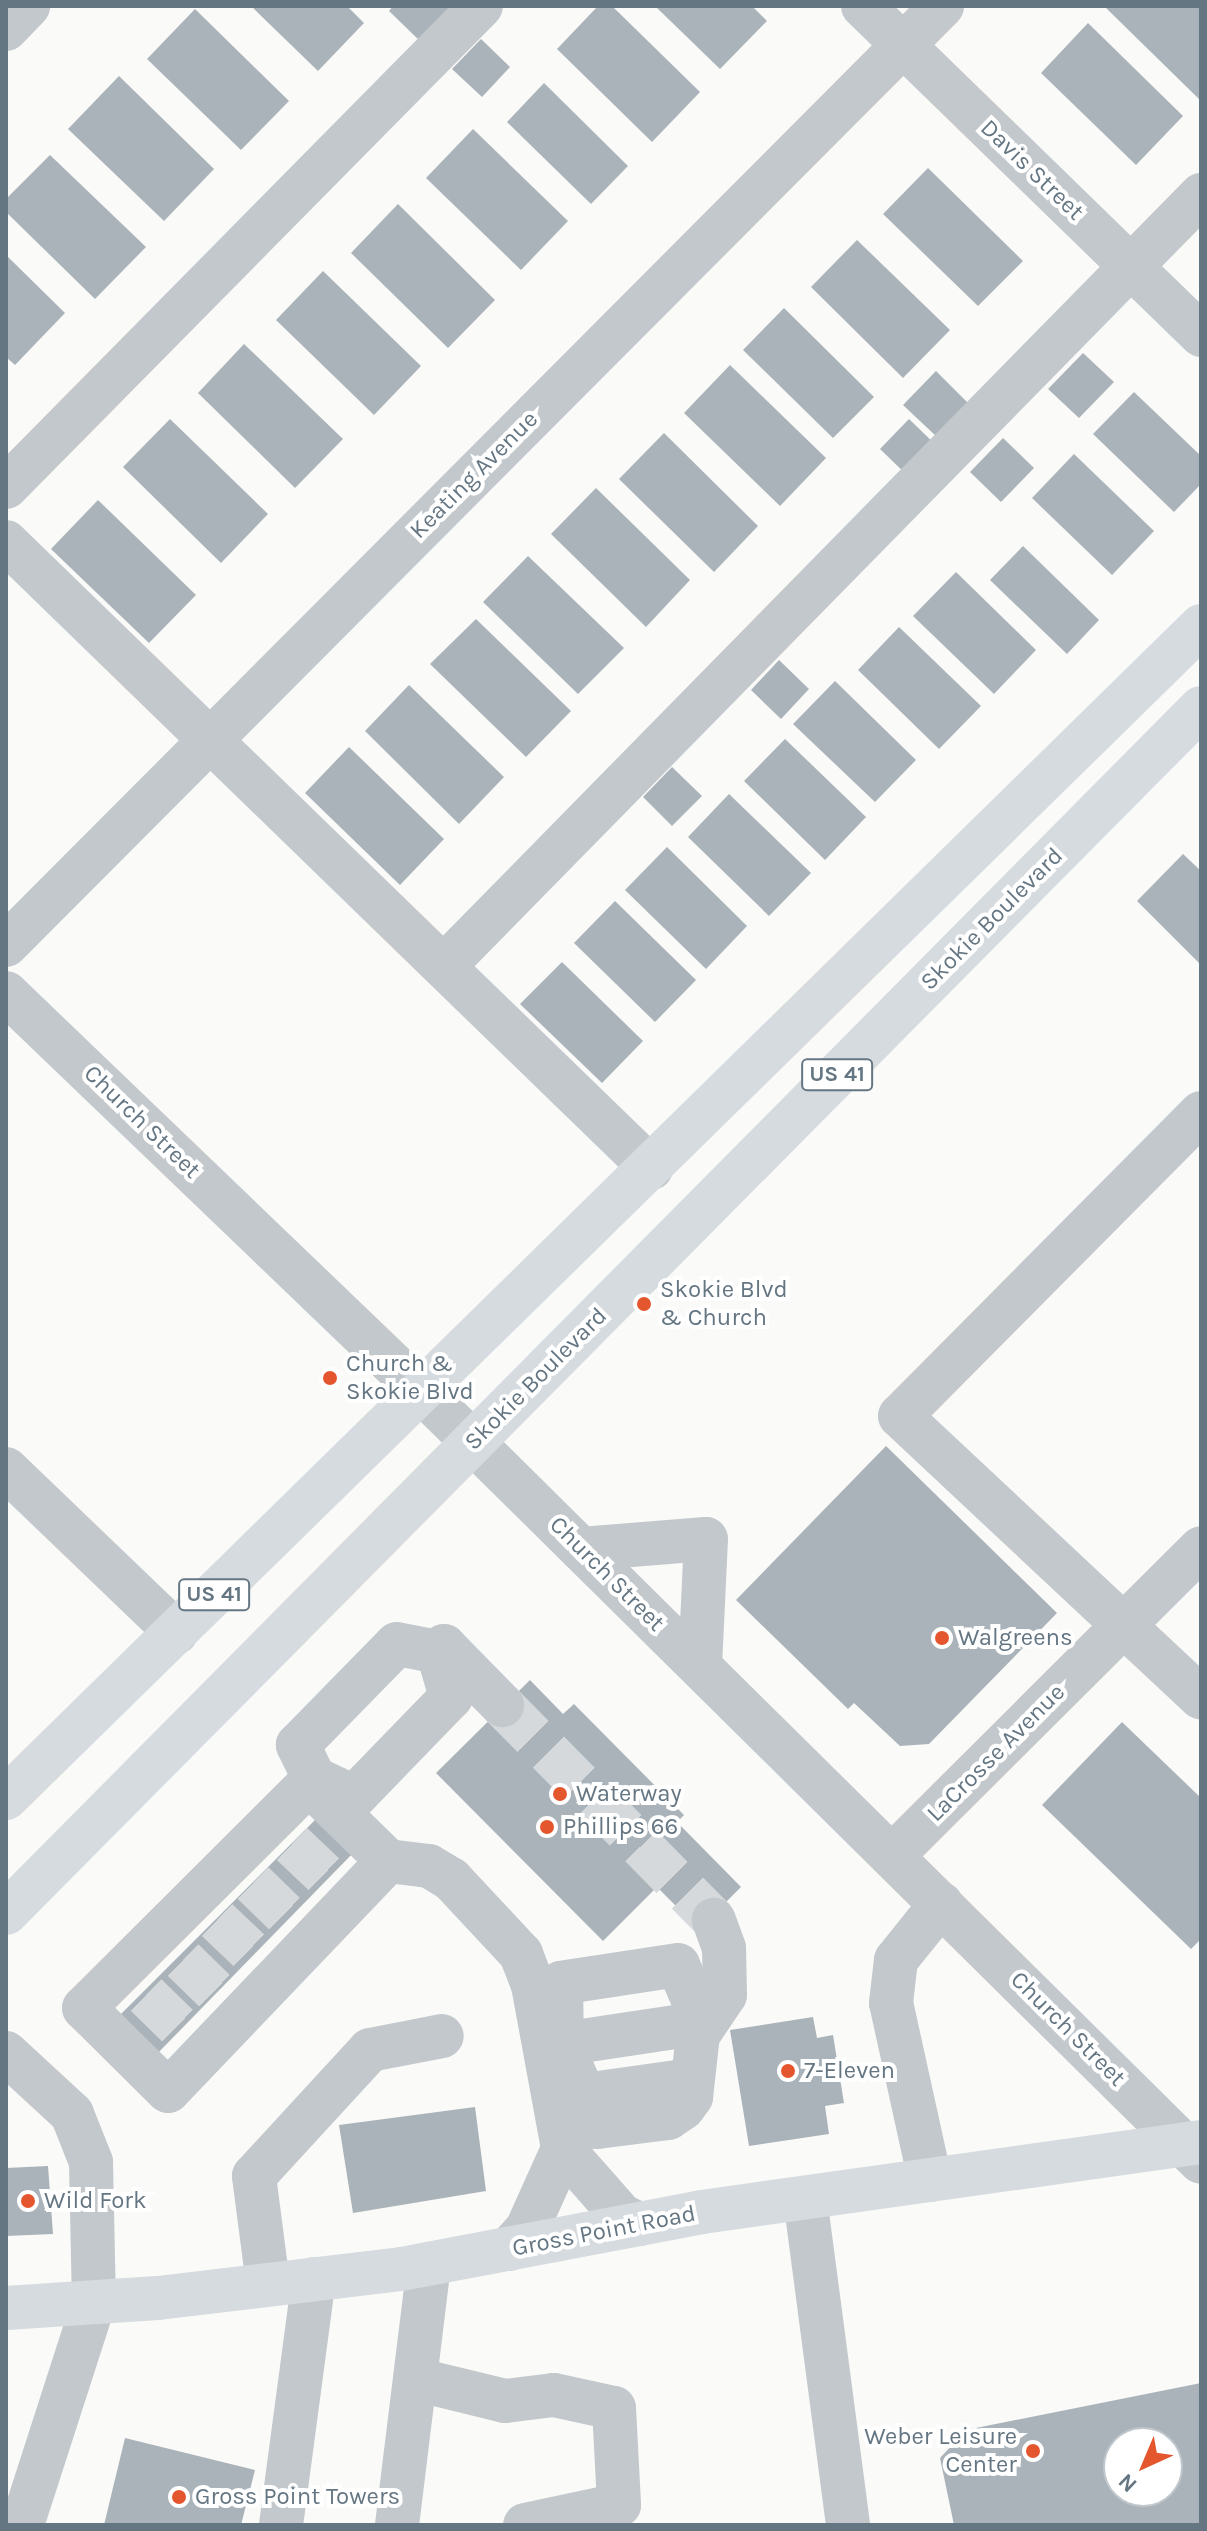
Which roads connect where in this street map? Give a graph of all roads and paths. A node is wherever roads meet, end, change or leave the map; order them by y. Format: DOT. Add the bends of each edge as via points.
graph roads {
  1 [pos="28,6"];
  2 [pos="481,6"];
  3 [pos="863,6"];
  4 [pos="942,6"];
  5 [pos="6,29"];
  6 [pos="903,45"];
  7 [pos="1201,195"];
  8 [pos="1131,266"];
  9 [pos="1201,335"];
  10 [pos="6,487"];
  11 [pos="6,542"];
  12 [pos="1201,626"];
  13 [pos="1201,708"];
  14 [pos="212,738"];
  15 [pos="6,945"];
  16 [pos="444,966"];
  17 [pos="6,993"];
  18 [pos="1201,1113"];
  19 [pos="651,1168"];
  20 [pos="424,1394"];
  21 [pos="473,1443"];
  22 [pos="6,1469"];
  23 [pos="1201,1548"];
  24 [pos="581,1549"];
  25 [pos="1123,1625"];
  26 [pos="176,1632"];
  27 [pos="438,1652"];
  28 [pos="700,1666"];
  29 [pos="1201,1698"];
  30 [pos="502,1705"];
  31 [pos="311,1781"];
  32 [pos="6,1798"];
  33 [pos="892,1856"];
  34 [pos="388,1861"];
  35 [pos="941,1904"];
  36 [pos="6,1913"];
  37 [pos="714,1920"];
  38 [pos="442,2036"];
  39 [pos="694,2038"];
  40 [pos="6,2053"];
  41 [pos="565,2055"];
  42 [pos="563,2149"];
  43 [pos="1195,2149"];
  44 [pos="930,2180"];
  45 [pos="805,2198"];
  46 [pos="639,2224"];
  47 [pos="509,2249"];
  48 [pos="429,2264"];
  49 [pos="314,2279"];
  50 [pos="268,2284"];
  51 [pos="94,2302"];
  52 [pos="6,2308"];
  53 [pos="415,2379"];
  54 [pos="22,2525"];
  55 [pos="281,2525"];
  56 [pos="397,2525"];
  57 [pos="525,2525"];
  58 [pos="848,2525"];
  1 -- 5 [label="street"];
  2 -- 10 [label="street"];
  3 -- 6 [label="street, Davis Street"];
  4 -- 6 [label="street, Keating Avenue"];
  6 -- 8 [label="street, Davis Street"];
  6 -- 14 [label="street, Keating Avenue"];
  7 -- 8 [label="street"];
  8 -- 9 [label="street, Davis Street"];
  8 -- 16 [label="street"];
  11 -- 14 [label="street"];
  12 -- 19 [label="main road, US 41"];
  13 -- 21 [label="main road, Skokie Boulevard / US 41"];
  14 -- 15 [label="street, Keating Avenue"];
  14 -- 16 [label="street"];
  16 -- 19 [label="street"];
  17 -- 20 [label="street, Church Street"];
  18 -- 25 [label="street" via="900,1416"];
  19 -- 20 [label="main road, US 41"];
  20 -- 21 [label="street, Church Street"];
  20 -- 26 [label="main road, US 41"];
  21 -- 24 [label="street, Church Street"];
  21 -- 36 [label="main road, Skokie Boulevard / US 41"];
  22 -- 26 [label="street"];
  23 -- 25 [label="street, LaCrosse Avenue"];
  24 -- 28 [label="street, Church Street"];
  24 -- 28 [label="street" via="706,1539"];
  25 -- 29 [label="street"];
  25 -- 33 [label="street, LaCrosse Avenue"];
  26 -- 32 [label="main road, US 41"];
  27 -- 30 [label="street" via="444,1646"];
  27 -- 31 [label="street" via="397,1644 298,1745"];
  27 -- 31 [label="street" via="451,1697 354,1797"];
  28 -- 33 [label="street, Church Street"];
  31 -- 34 [label="street"];
  31 -- 34 [label="street" via="282,1833 170,1947 133,1983 84,2008 168,2091 194,2041 341,1891"];
  33 -- 35 [label="street, Church Street"];
  34 -- 41 [label="street" via="429,1866 451,1879 521,1954"];
  35 -- 43 [label="street, Church Street"];
  35 -- 44 [label="street" via="896,1960 891,2003"];
  37 -- 39 [label="street" via="728,1981 725,1995"];
  38 -- 50 [label="street" via="370,2050 254,2176"];
  39 -- 41 [label="street"];
  39 -- 41 [label="street" via="691,2097 668,2118 633,2124 597,2127"];
  39 -- 41 [label="street" via="678,1965 561,1983"];
  40 -- 51 [label="street" via="72,2114 91,2162"];
  41 -- 42 [label="street"];
  42 -- 46 [label="street" via="622,2216"];
  42 -- 47 [label="street" via="527,2229"];
  43 -- 44 [label="main road, Gross Point Road"];
  44 -- 45 [label="main road, Gross Point Road"];
  45 -- 46 [label="main road, Gross Point Road"];
  45 -- 58 [label="street"];
  46 -- 47 [label="main road, Gross Point Road"];
  47 -- 48 [label="main road, Gross Point Road"];
  48 -- 49 [label="main road, Gross Point Road"];
  48 -- 53 [label="street"];
  49 -- 50 [label="main road, Gross Point Road"];
  49 -- 55 [label="street"];
  50 -- 51 [label="main road, Gross Point Road"];
  51 -- 52 [label="main road, Gross Point Road"];
  51 -- 54 [label="street"];
  53 -- 56 [label="street"];
  53 -- 57 [label="street" via="505,2401 554,2395 614,2408 619,2505"];
}
